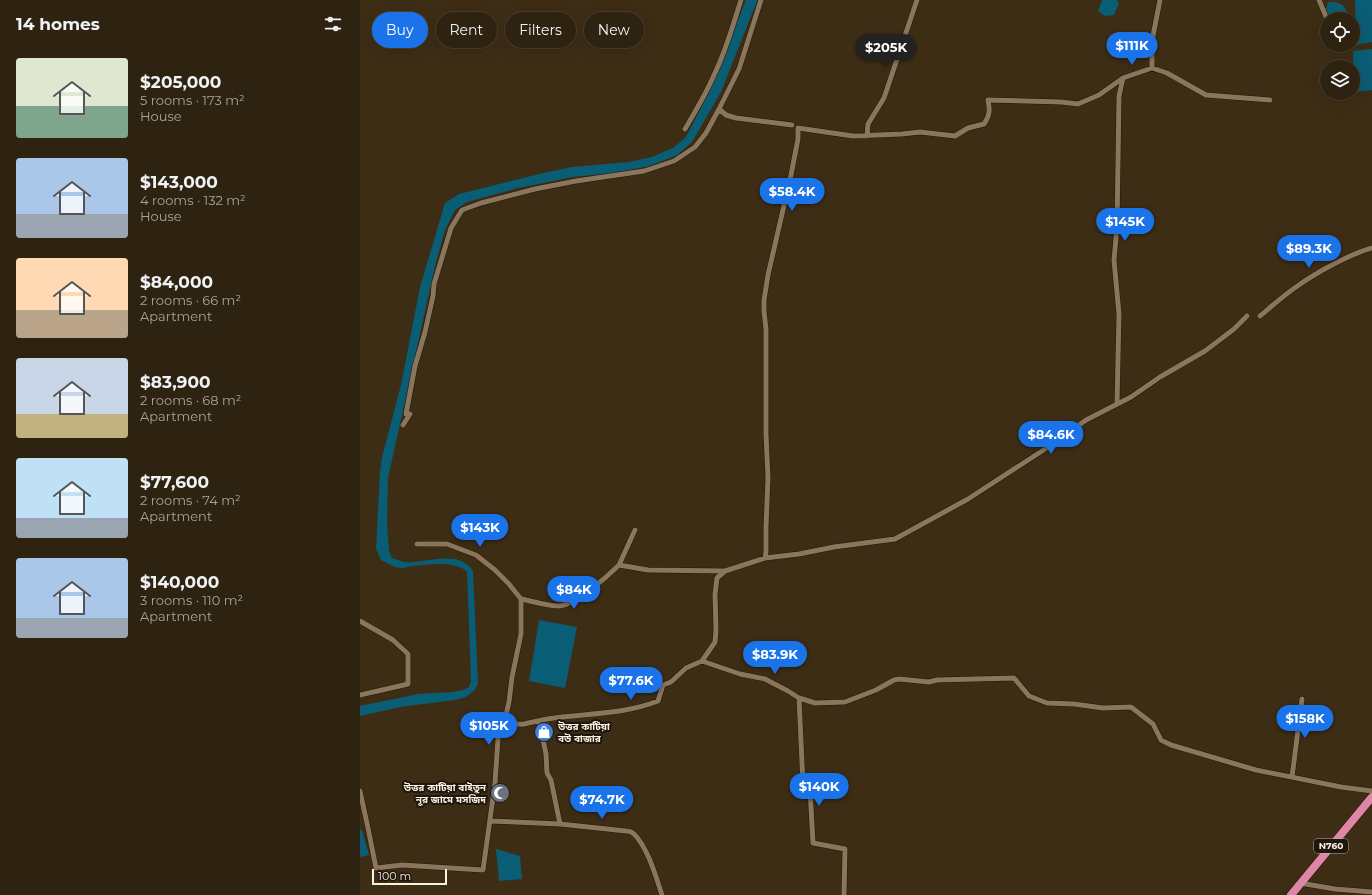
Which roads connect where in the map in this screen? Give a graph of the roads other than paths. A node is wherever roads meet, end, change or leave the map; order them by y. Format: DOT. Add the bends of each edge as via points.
graph roads {
  1 [pos="741,0"];
  2 [pos="761,0"];
  3 [pos="917,0"];
  4 [pos="1160,0"];
  5 [pos="1319,0"];
  6 [pos="1324,12"];
  7 [pos="1152,68"];
  8 [pos="1123,78"];
  9 [pos="1270,100"];
  10 [pos="719,109"];
  11 [pos="792,125"];
  12 [pos="685,130"];
  13 [pos="867,136"];
  14 [pos="1372,248"];
  15 [pos="1247,316"];
  16 [pos="1260,316"];
  17 [pos="1117,404"];
  18 [pos="402,426"];
  19 [pos="635,530"];
  20 [pos="417,544"];
  21 [pos="765,558"];
  22 [pos="619,565"];
  23 [pos="725,571"];
  24 [pos="521,599"];
  25 [pos="360,621"];
  26 [pos="702,661"];
  27 [pos="360,695"];
  28 [pos="799,698"];
  29 [pos="1302,699"];
  30 [pos="539,720"];
  31 [pos="504,723"];
  32 [pos="1292,777"];
  33 [pos="360,791"];
  34 [pos="1372,791"];
  35 [pos="1372,797"];
  36 [pos="490,821"];
  37 [pos="560,824"];
  38 [pos="1300,883"];
  39 [pos="1372,892"];
  40 [pos="662,895"];
  41 [pos="844,895"];
  42 [pos="1291,895"];
  1 -- 12 [label="street" via="715,74"];
  2 -- 10 [label="street" via="738,69"];
  3 -- 13 [label="street" via="884,98 868,124"];
  4 -- 7 [label="street" via="1152,42"];
  5 -- 6 [label="street"];
  7 -- 8 [label="street"];
  7 -- 9 [label="street" via="1168,73 1206,95"];
  8 -- 13 [label="street" via="1099,95 1078,104 988,100 989,117 984,124 968,128 955,136 920,132"];
  8 -- 17 [label="street" via="1119,96 1114,260 1119,314"];
  10 -- 11 [label="street" via="726,115 736,118"];
  10 -- 18 [label="street" via="695,147 674,161 644,171 535,189 462,210 451,228 434,284 406,414 410,414"];
  13 -- 21 [label="street" via="798,128 791,175 764,300 768,478"];
  14 -- 16 [label="street" via="1350,256 1310,278"];
  15 -- 17 [label="street" via="1205,351"];
  17 -- 21 [label="street" via="1086,420 968,499 895,539"];
  19 -- 22 [label="street"];
  20 -- 24 [label="street" via="447,544 476,555 495,570"];
  21 -- 23 [label="street"];
  22 -- 23 [label="street" via="648,570"];
  22 -- 24 [label="street" via="601,582 569,603 558,606"];
  23 -- 26 [label="street" via="717,578 715,642"];
  24 -- 31 [label="street" via="521,634"];
  25 -- 27 [label="street" via="394,640 408,654 408,684"];
  26 -- 28 [label="street" via="740,674 765,679"];
  26 -- 30 [label="street" via="686,668 671,682 663,685 658,701 643,707"];
  28 -- 32 [label="street" via="815,702 845,702 899,679 929,682 1014,678 1029,696 1047,703 1103,708 1131,707 1153,724 1161,740 1171,745 1256,770"];
  28 -- 41 [label="street" via="803,784 810,789 813,843 845,849"];
  29 -- 32 [label="street"];
  30 -- 31 [label="street" via="523,724"];
  30 -- 37 [label="street" via="547,773 551,780"];
  31 -- 36 [label="street" via="499,724"];
  32 -- 34 [label="street"];
  33 -- 36 [label="street" via="376,868 402,865 483,870"];
  35 -- 38 [label="highway, N760"];
  36 -- 37 [label="street"];
  37 -- 40 [label="street" via="626,830 633,833 649,858"];
  38 -- 39 [label="street"];
  38 -- 42 [label="highway, N760"];
}
